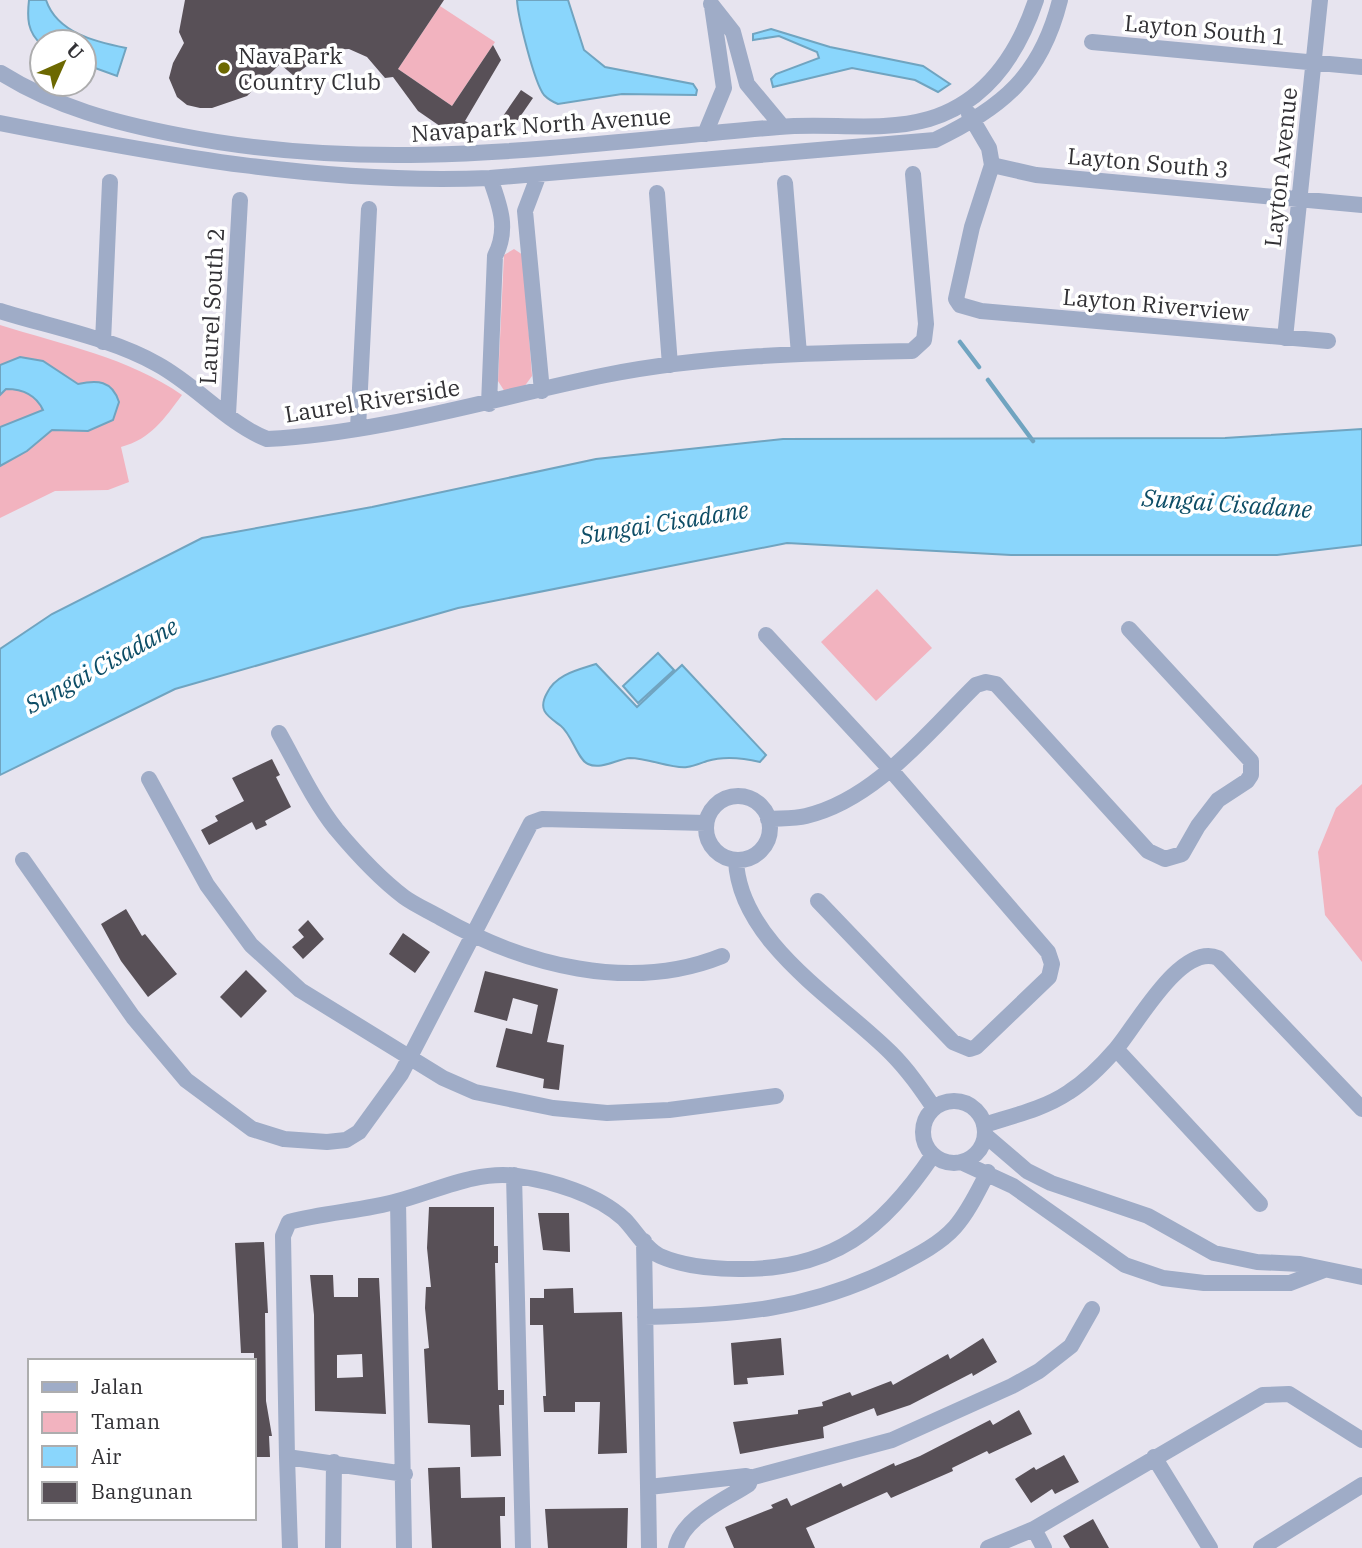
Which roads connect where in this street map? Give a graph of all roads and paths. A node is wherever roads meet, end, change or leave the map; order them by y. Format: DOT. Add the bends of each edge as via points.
graph roads {
  1 [pos="1036,0"];
  2 [pos="1060,0"];
  3 [pos="1320,0"];
  4 [pos="711,2"];
  5 [pos="1092,42"];
  6 [pos="1313,62"];
  7 [pos="1362,67"];
  8 [pos="0,71"];
  9 [pos="747,83"];
  10 [pos="0,85"];
  11 [pos="724,88"];
  12 [pos="963,103"];
  13 [pos="973,122"];
  14 [pos="0,123"];
  15 [pos="782,126"];
  16 [pos="705,134"];
  17 [pos="349,157"];
  18 [pos="992,165"];
  19 [pos="539,174"];
  20 [pos="913,174"];
  21 [pos="348,177"];
  22 [pos="490,178"];
  23 [pos="110,183"];
  24 [pos="785,183"];
  25 [pos="657,192"];
  26 [pos="240,200"];
  27 [pos="1300,200"];
  28 [pos="1362,205"];
  29 [pos="369,209"];
  30 [pos="528,239"];
  31 [pos="503,241"];
  32 [pos="0,311"];
  33 [pos="1286,338"];
  34 [pos="1328,341"];
  35 [pos="103,342"];
  36 [pos="799,354"];
  37 [pos="670,365"];
  38 [pos="542,391"];
  39 [pos="489,404"];
  40 [pos="228,414"];
  41 [pos="358,428"];
  42 [pos="1129,629"];
  43 [pos="766,635"];
  44 [pos="279,733"];
  45 [pos="890,769"];
  46 [pos="149,779"];
  47 [pos="768,819"];
  48 [pos="706,824"];
  49 [pos="23,860"];
  50 [pos="736,860"];
  51 [pos="818,901"];
  52 [pos="474,936"];
  53 [pos="722,956"];
  54 [pos="1116,1049"];
  55 [pos="408,1059"];
  56 [pos="776,1096"];
  57 [pos="934,1108"];
  58 [pos="1362,1109"];
  59 [pos="984,1130"];
  60 [pos="933,1155"];
  61 [pos="961,1162"];
  62 [pos="988,1172"];
  63 [pos="514,1175"];
  64 [pos="398,1201"];
  65 [pos="1260,1205"];
  66 [pos="644,1241"];
  67 [pos="1324,1270"];
  68 [pos="1362,1277"];
  69 [pos="1092,1309"];
  70 [pos="645,1317"];
  71 [pos="1362,1440"];
  72 [pos="287,1457"];
  73 [pos="1154,1457"];
  74 [pos="334,1462"];
  75 [pos="405,1474"];
  76 [pos="750,1478"];
  77 [pos="1362,1485"];
  78 [pos="649,1487"];
  79 [pos="1034,1529"];
  80 [pos="290,1548"];
  81 [pos="333,1548"];
  82 [pos="404,1548"];
  83 [pos="523,1548"];
  84 [pos="649,1548"];
  85 [pos="676,1548"];
  86 [pos="988,1548"];
  87 [pos="1044,1548"];
  88 [pos="1210,1548"];
  89 [pos="1261,1548"];
  1 -- 12 [label="street, Navapark North Avenue" via="1010,60 989,85"];
  2 -- 13 [label="street" via="1048,41 1026,76 1002,102"];
  3 -- 6 [label="street, Layton Avenue"];
  4 -- 9 [label="street" via="733,32"];
  4 -- 11 [label="street"];
  5 -- 6 [label="street, Layton South 1"];
  6 -- 7 [label="street, Layton South 1"];
  6 -- 27 [label="street, Layton Avenue"];
  8 -- 10 [label="street"];
  8 -- 17 [label="street, Navapark North Avenue" via="54,102 137,127 273,151"];
  9 -- 11 [label="street"];
  9 -- 15 [label="street"];
  11 -- 16 [label="street"];
  12 -- 13 [label="street"];
  12 -- 15 [label="street, Navapark North Avenue" via="929,119 883,126"];
  13 -- 18 [label="street" via="989,148"];
  13 -- 19 [label="street" via="934,140"];
  14 -- 21 [label="street" via="131,150"];
  15 -- 16 [label="street, Navapark North Avenue"];
  16 -- 17 [label="street, Navapark North Avenue" via="478,155"];
  17 -- 21 [label="street"];
  18 -- 27 [label="street, Layton South 3" via="1037,175"];
  18 -- 33 [label="street, Layton Riverview" via="972,227 956,299 960,305 981,311"];
  19 -- 22 [label="street"];
  19 -- 30 [label="street" via="525,211"];
  20 -- 36 [label="street, Laurel Riverside" via="924,340 912,351"];
  21 -- 22 [label="street" via="416,181"];
  22 -- 31 [label="street, Laurel Riverside" via="503,214"];
  23 -- 35 [label="street"];
  24 -- 36 [label="street"];
  25 -- 37 [label="street"];
  26 -- 40 [label="street, Laurel South 2"];
  27 -- 28 [label="street, Layton South 3"];
  27 -- 33 [label="street, Layton Avenue"];
  29 -- 41 [label="street"];
  30 -- 31 [label="street"];
  30 -- 38 [label="street"];
  31 -- 39 [label="street, Laurel Riverside" via="495,256"];
  32 -- 35 [label="street, Laurel Riverside"];
  33 -- 34 [label="street, Layton Riverview"];
  35 -- 40 [label="street, Laurel Riverside" via="154,362"];
  36 -- 37 [label="street, Laurel Riverside"];
  37 -- 38 [label="street, Laurel Riverside"];
  38 -- 39 [label="street, Laurel Riverside"];
  39 -- 41 [label="street, Laurel Riverside"];
  40 -- 41 [label="street, Laurel Riverside" via="267,439"];
  42 -- 45 [label="street" via="1251,761 1247,781 1218,800 1182,854 1165,859 1148,851 996,684 976,685"];
  43 -- 45 [label="street"];
  44 -- 52 [label="street" via="335,827 365,861 404,897"];
  45 -- 47 [label="street" via="825,809"];
  45 -- 51 [label="street" via="1048,952 1052,964 1049,977 970,1049 953,1042"];
  46 -- 55 [label="street" via="207,885 251,945 300,990"];
  47 -- 48 [label="street" via="756,802 736,796 716,804"];
  47 -- 50 [label="street" via="763,848"];
  48 -- 50 [label="street" via="711,845"];
  48 -- 52 [label="street" via="542,819 531,823"];
  49 -- 55 [label="street" via="162,1053 186,1080 252,1129 284,1139 346,1140 359,1132"];
  50 -- 57 [label="street" via="744,898 765,931 796,969 891,1052"];
  52 -- 53 [label="street" via="560,966 615,972 682,968"];
  52 -- 55 [label="street"];
  54 -- 58 [label="street" via="1159,991 1187,965 1210,954"];
  54 -- 59 [label="street" via="1069,1092"];
  54 -- 65 [label="street"];
  55 -- 56 [label="street" via="475,1092 552,1108 607,1113 669,1110"];
  57 -- 59 [label="street" via="964,1103 973,1108"];
  57 -- 60 [label="street" via="927,1116 923,1136"];
  59 -- 61 [label="street" via="977,1152"];
  59 -- 67 [label="street" via="1027,1171 1148,1216 1214,1252"];
  60 -- 61 [label="street"];
  60 -- 66 [label="street" via="911,1188 877,1221 852,1242 817,1260 777,1268 718,1269 661,1256"];
  61 -- 62 [label="street"];
  62 -- 67 [label="street" via="1125,1265 1163,1278 1290,1283"];
  62 -- 70 [label="street" via="962,1218 941,1239 846,1290 753,1313"];
  63 -- 64 [label="street" via="445,1185"];
  63 -- 66 [label="street" via="556,1185 612,1209"];
  63 -- 83 [label="street"];
  64 -- 72 [label="street" via="285,1225"];
  64 -- 75 [label="street"];
  66 -- 70 [label="street"];
  67 -- 68 [label="street"];
  69 -- 76 [label="street" via="1071,1346 1012,1386 892,1440"];
  70 -- 78 [label="street"];
  71 -- 73 [label="street" via="1289,1394 1275,1393 1263,1395"];
  72 -- 74 [label="street"];
  72 -- 80 [label="street"];
  73 -- 79 [label="street"];
  73 -- 88 [label="street"];
  74 -- 75 [label="street"];
  74 -- 81 [label="street"];
  75 -- 82 [label="street"];
  76 -- 78 [label="street"];
  76 -- 85 [label="street" via="749,1484 693,1520"];
  77 -- 89 [label="street"];
  78 -- 84 [label="street"];
  79 -- 86 [label="street"];
  79 -- 87 [label="street"];
}
